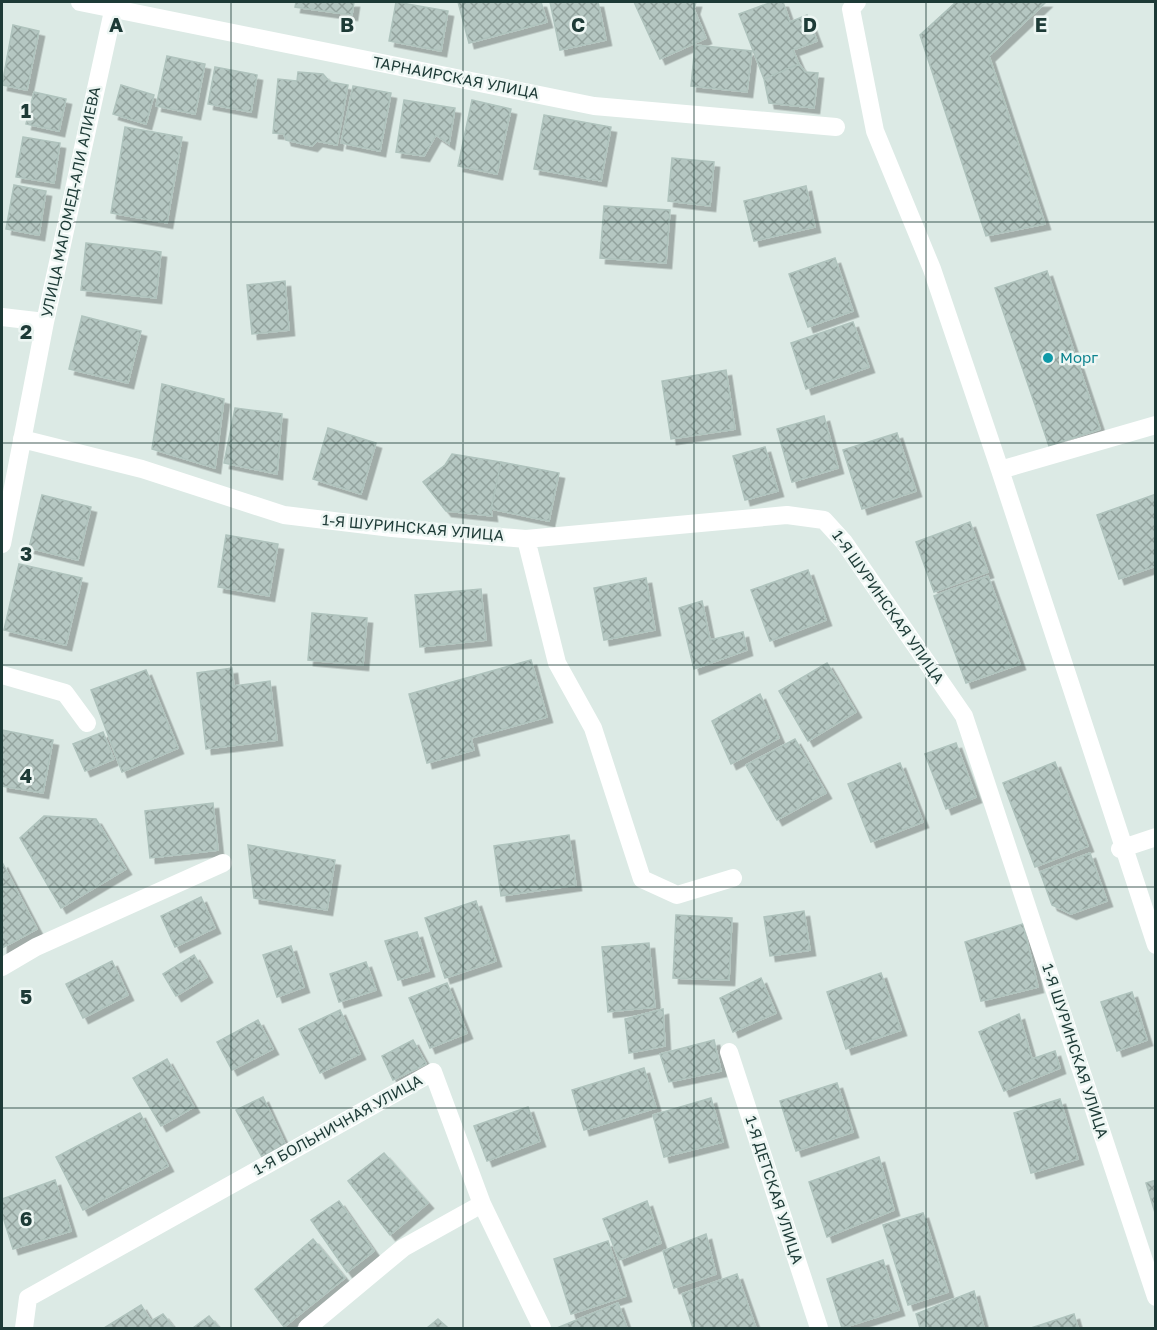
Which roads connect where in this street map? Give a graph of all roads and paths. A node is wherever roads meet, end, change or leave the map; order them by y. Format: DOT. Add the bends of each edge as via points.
graph roads {
  1 [pos="80,2"];
  2 [pos="857,2"];
  3 [pos="114,5"];
  4 [pos="836,127"];
  5 [pos="2,317"];
  6 [pos="45,322"];
  7 [pos="1155,425"];
  8 [pos="22,439"];
  9 [pos="1000,470"];
  10 [pos="526,539"];
  11 [pos="2,544"];
  12 [pos="2,675"];
  13 [pos="87,723"];
  14 [pos="1155,837"];
  15 [pos="1122,848"];
  16 [pos="223,863"];
  17 [pos="733,878"];
  18 [pos="1155,945"];
  19 [pos="2,967"];
  20 [pos="729,1052"];
  21 [pos="482,1203"];
  22 [pos="1155,1297"];
  23 [pos="24,1329"];
  24 [pos="307,1329"];
  25 [pos="542,1329"];
  26 [pos="819,1329"];
  1 -- 3 [label="street, ТАРНАИРСКАЯ УЛИЦА"];
  2 -- 9 [label="street" via="851,9 875,131 932,269"];
  3 -- 4 [label="street, ТАРНАИРСКАЯ УЛИЦА" via="594,106"];
  3 -- 6 [label="street, УЛИЦА МАГОМЕД-АЛИ АЛИЕВА"];
  5 -- 6 [label="street"];
  6 -- 8 [label="street, УЛИЦА МАГОМЕД-АЛИ АЛИЕВА"];
  7 -- 9 [label="street"];
  8 -- 10 [label="street, 1-Я ШУРИНСКАЯ УЛИЦА" via="142,469 284,515"];
  8 -- 11 [label="street, УЛИЦА МАГОМЕД-АЛИ АЛИЕВА"];
  9 -- 15 [label="street"];
  10 -- 17 [label="street" via="557,663 592,728 642,879 677,895"];
  10 -- 22 [label="street, 1-Я ШУРИНСКАЯ УЛИЦА" via="787,515 824,519 844,542 964,716"];
  12 -- 13 [label="street" via="65,693"];
  14 -- 15 [label="street"];
  15 -- 18 [label="street"];
  16 -- 19 [label="street" via="36,947"];
  20 -- 26 [label="street, 1-Я ДЕТСКАЯ УЛИЦА"];
  21 -- 23 [label="street, 1-Я БОЛЬНИЧНАЯ УЛИЦА" via="433,1072 28,1298"];
  21 -- 24 [label="street" via="403,1248"];
  21 -- 25 [label="street, 1-Я БОЛЬНИЧНАЯ УЛИЦА"];
}
